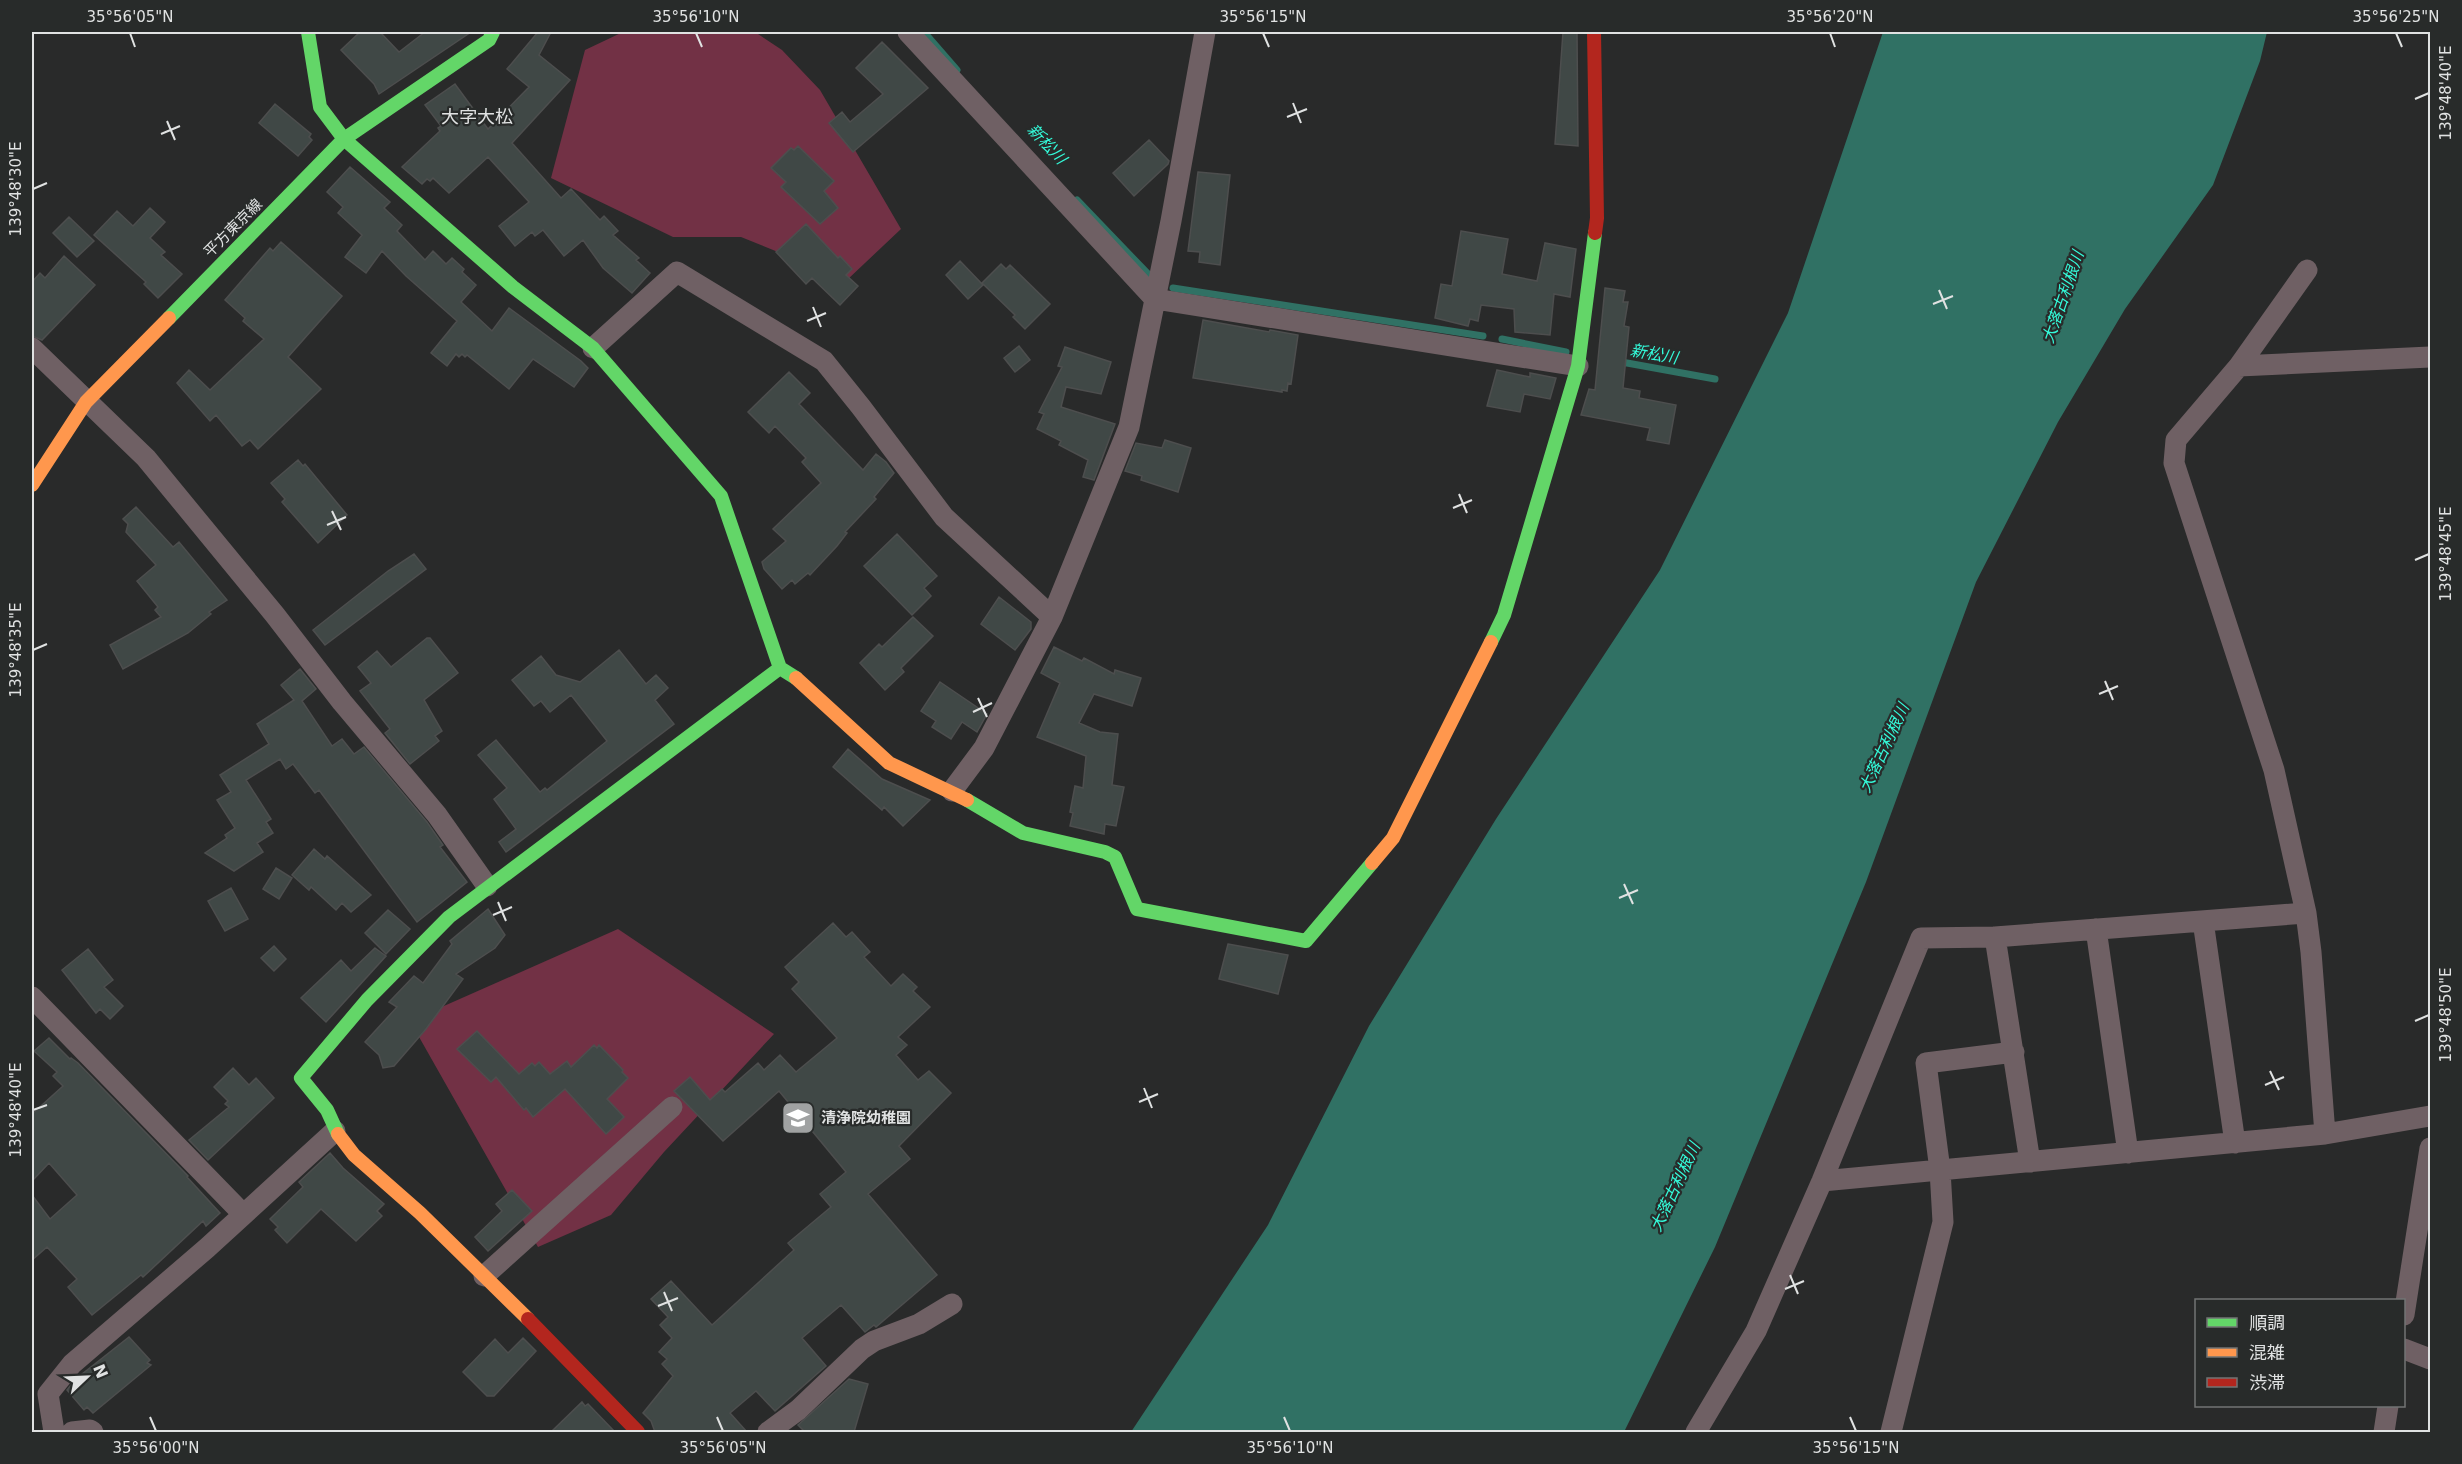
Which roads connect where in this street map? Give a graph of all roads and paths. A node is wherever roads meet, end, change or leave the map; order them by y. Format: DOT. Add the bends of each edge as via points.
graph roads {
  1 [pos="308,32"];
  2 [pos="494,32"];
  3 [pos="908,32"];
  4 [pos="1205,32"];
  5 [pos="1594,32"];
  6 [pos="344,140"];
  7 [pos="2307,270"];
  8 [pos="1155,299"];
  9 [pos="32,348"];
  10 [pos="593,348"];
  11 [pos="2430,357"];
  12 [pos="1578,366"];
  13 [pos="2239,366"];
  14 [pos="86,402"];
  15 [pos="32,485"];
  16 [pos="1052,617"];
  17 [pos="780,668"];
  18 [pos="952,791"];
  19 [pos="487,886"];
  20 [pos="2306,913"];
  21 [pos="2203,921"];
  22 [pos="2096,929"];
  23 [pos="1995,937"];
  24 [pos="32,997"];
  25 [pos="2014,1052"];
  26 [pos="672,1107"];
  27 [pos="2430,1116"];
  28 [pos="335,1131"];
  29 [pos="2325,1134"];
  30 [pos="2235,1143"];
  31 [pos="2430,1148"];
  32 [pos="2128,1153"];
  33 [pos="2030,1161"];
  34 [pos="1940,1170"];
  35 [pos="1822,1181"];
  36 [pos="242,1213"];
  37 [pos="484,1276"];
  38 [pos="2405,1303"];
  39 [pos="952,1304"];
  40 [pos="2405,1350"];
  41 [pos="2430,1359"];
  42 [pos="2388,1407"];
  43 [pos="54,1432"];
  44 [pos="72,1432"];
  45 [pos="93,1432"];
  46 [pos="638,1432"];
  47 [pos="768,1432"];
  48 [pos="1696,1432"];
  49 [pos="1891,1432"];
  50 [pos="2384,1432"];
  1 -- 6 [label="street" via="320,107"];
  2 -- 6 [label="street, 平方東京線" via="489,40"];
  3 -- 8 [label="street"];
  4 -- 8 [label="street"];
  5 -- 12 [label="street" via="1597,218"];
  6 -- 10 [label="street" via="513,287"];
  6 -- 14 [label="street, 平方東京線"];
  7 -- 13 [label="street"];
  8 -- 12 [label="street"];
  8 -- 16 [label="street" via="1130,427"];
  9 -- 14 [label="street"];
  10 -- 16 [label="street" via="677,272 824,362 944,517"];
  10 -- 17 [label="street" via="721,496"];
  11 -- 13 [label="street"];
  12 -- 18 [label="street" via="1504,615 1394,838 1306,941 1137,909 1115,857 1023,833"];
  13 -- 20 [label="street" via="2176,440 2174,463 2274,770"];
  14 -- 15 [label="street, 平方東京線"];
  14 -- 19 [label="street" via="146,458 197,519 437,815"];
  16 -- 18 [label="street" via="984,748"];
  17 -- 18 [label="street" via="801,681 889,763"];
  17 -- 19 [label="street"];
  19 -- 28 [label="street" via="449,917 367,1000 301,1078 327,1110"];
  20 -- 21 [label="street"];
  20 -- 29 [label="street"];
  21 -- 22 [label="street"];
  21 -- 30 [label="street"];
  22 -- 23 [label="street"];
  22 -- 32 [label="street"];
  23 -- 25 [label="street"];
  23 -- 35 [label="street" via="1921,938"];
  24 -- 36 [label="street"];
  25 -- 33 [label="street"];
  25 -- 34 [label="street" via="1926,1063"];
  26 -- 37 [label="street"];
  27 -- 29 [label="street"];
  28 -- 36 [label="street"];
  28 -- 37 [label="street" via="354,1155"];
  29 -- 30 [label="street"];
  30 -- 32 [label="street"];
  31 -- 38 [label="street"];
  32 -- 33 [label="street"];
  33 -- 34 [label="street"];
  34 -- 35 [label="street"];
  34 -- 49 [label="street" via="1943,1222"];
  35 -- 48 [label="street" via="1756,1330"];
  36 -- 43 [label="street" via="72,1364 48,1394"];
  37 -- 46 [label="street"];
  39 -- 47 [label="street" via="919,1324 862,1348 798,1410"];
  40 -- 41 [label="street"];
  42 -- 50 [label="street"];
  44 -- 45 [label="street"];
}
